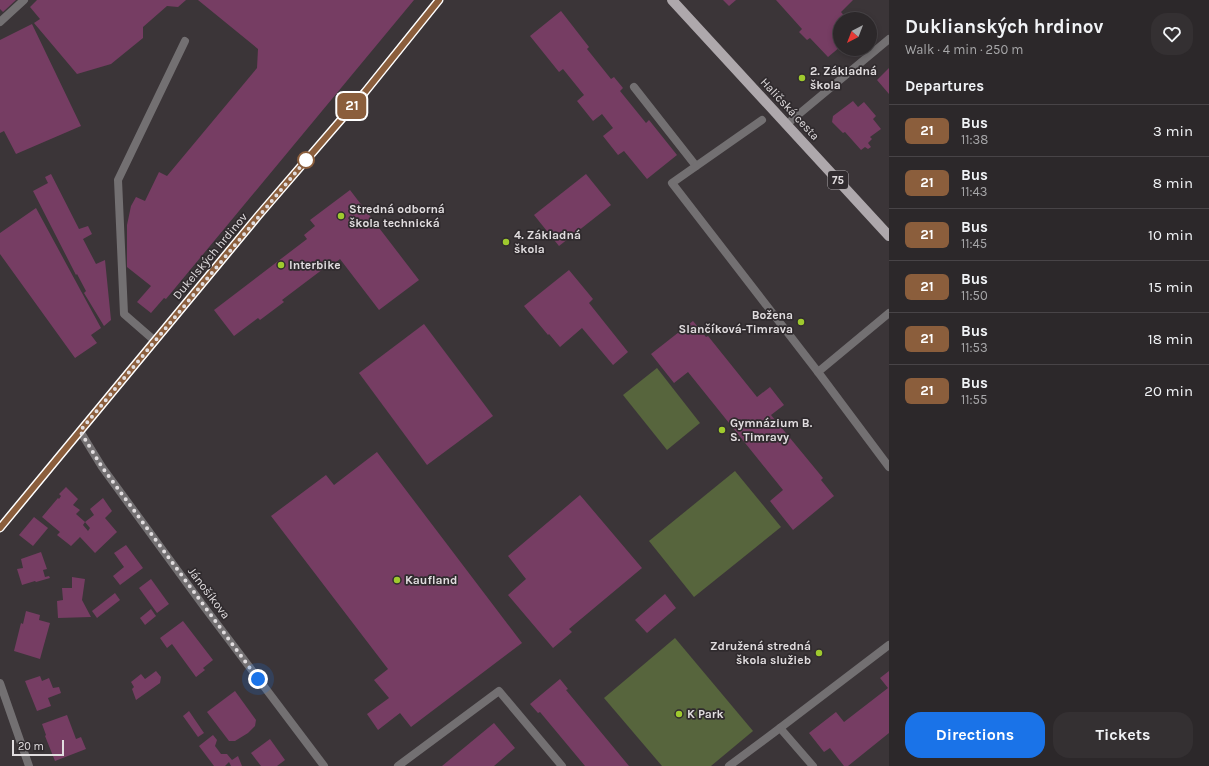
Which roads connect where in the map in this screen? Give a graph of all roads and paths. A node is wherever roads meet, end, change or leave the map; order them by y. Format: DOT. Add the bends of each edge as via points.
graph roads {
  1 [pos="24,0"];
  2 [pos="439,0"];
  3 [pos="672,0"];
  4 [pos="0,22"];
  5 [pos="889,39"];
  6 [pos="185,41"];
  7 [pos="634,87"];
  8 [pos="762,120"];
  9 [pos="787,124"];
  10 [pos="696,166"];
  11 [pos="889,236"];
  12 [pos="889,313"];
  13 [pos="155,341"];
  14 [pos="818,372"];
  15 [pos="80,431"];
  16 [pos="889,467"];
  17 [pos="0,528"];
  18 [pos="889,645"];
  19 [pos="0,683"];
  20 [pos="780,728"];
  21 [pos="29,766"];
  22 [pos="324,766"];
  23 [pos="398,766"];
  24 [pos="562,766"];
  25 [pos="729,766"];
  26 [pos="813,766"];
  1 -- 4 [label="street"];
  2 -- 13 [label="street, Dukelských hrdinov" via="365,92"];
  3 -- 9 [label="main road, Haličská cesta / 75"];
  5 -- 9 [label="street"];
  6 -- 13 [label="street" via="118,180 124,314"];
  7 -- 10 [label="street"];
  8 -- 10 [label="street"];
  9 -- 11 [label="main road, Haličská cesta / 75"];
  10 -- 14 [label="street" via="672,183"];
  12 -- 14 [label="street"];
  13 -- 15 [label="street, Dukelských hrdinov"];
  14 -- 16 [label="street"];
  15 -- 17 [label="street, Dukelských hrdinov"];
  15 -- 22 [label="street, Jánošíkova" via="106,473"];
  18 -- 20 [label="street"];
  19 -- 21 [label="street"];
  20 -- 25 [label="street"];
  20 -- 26 [label="street"];
  23 -- 24 [label="street" via="499,691"];
}
